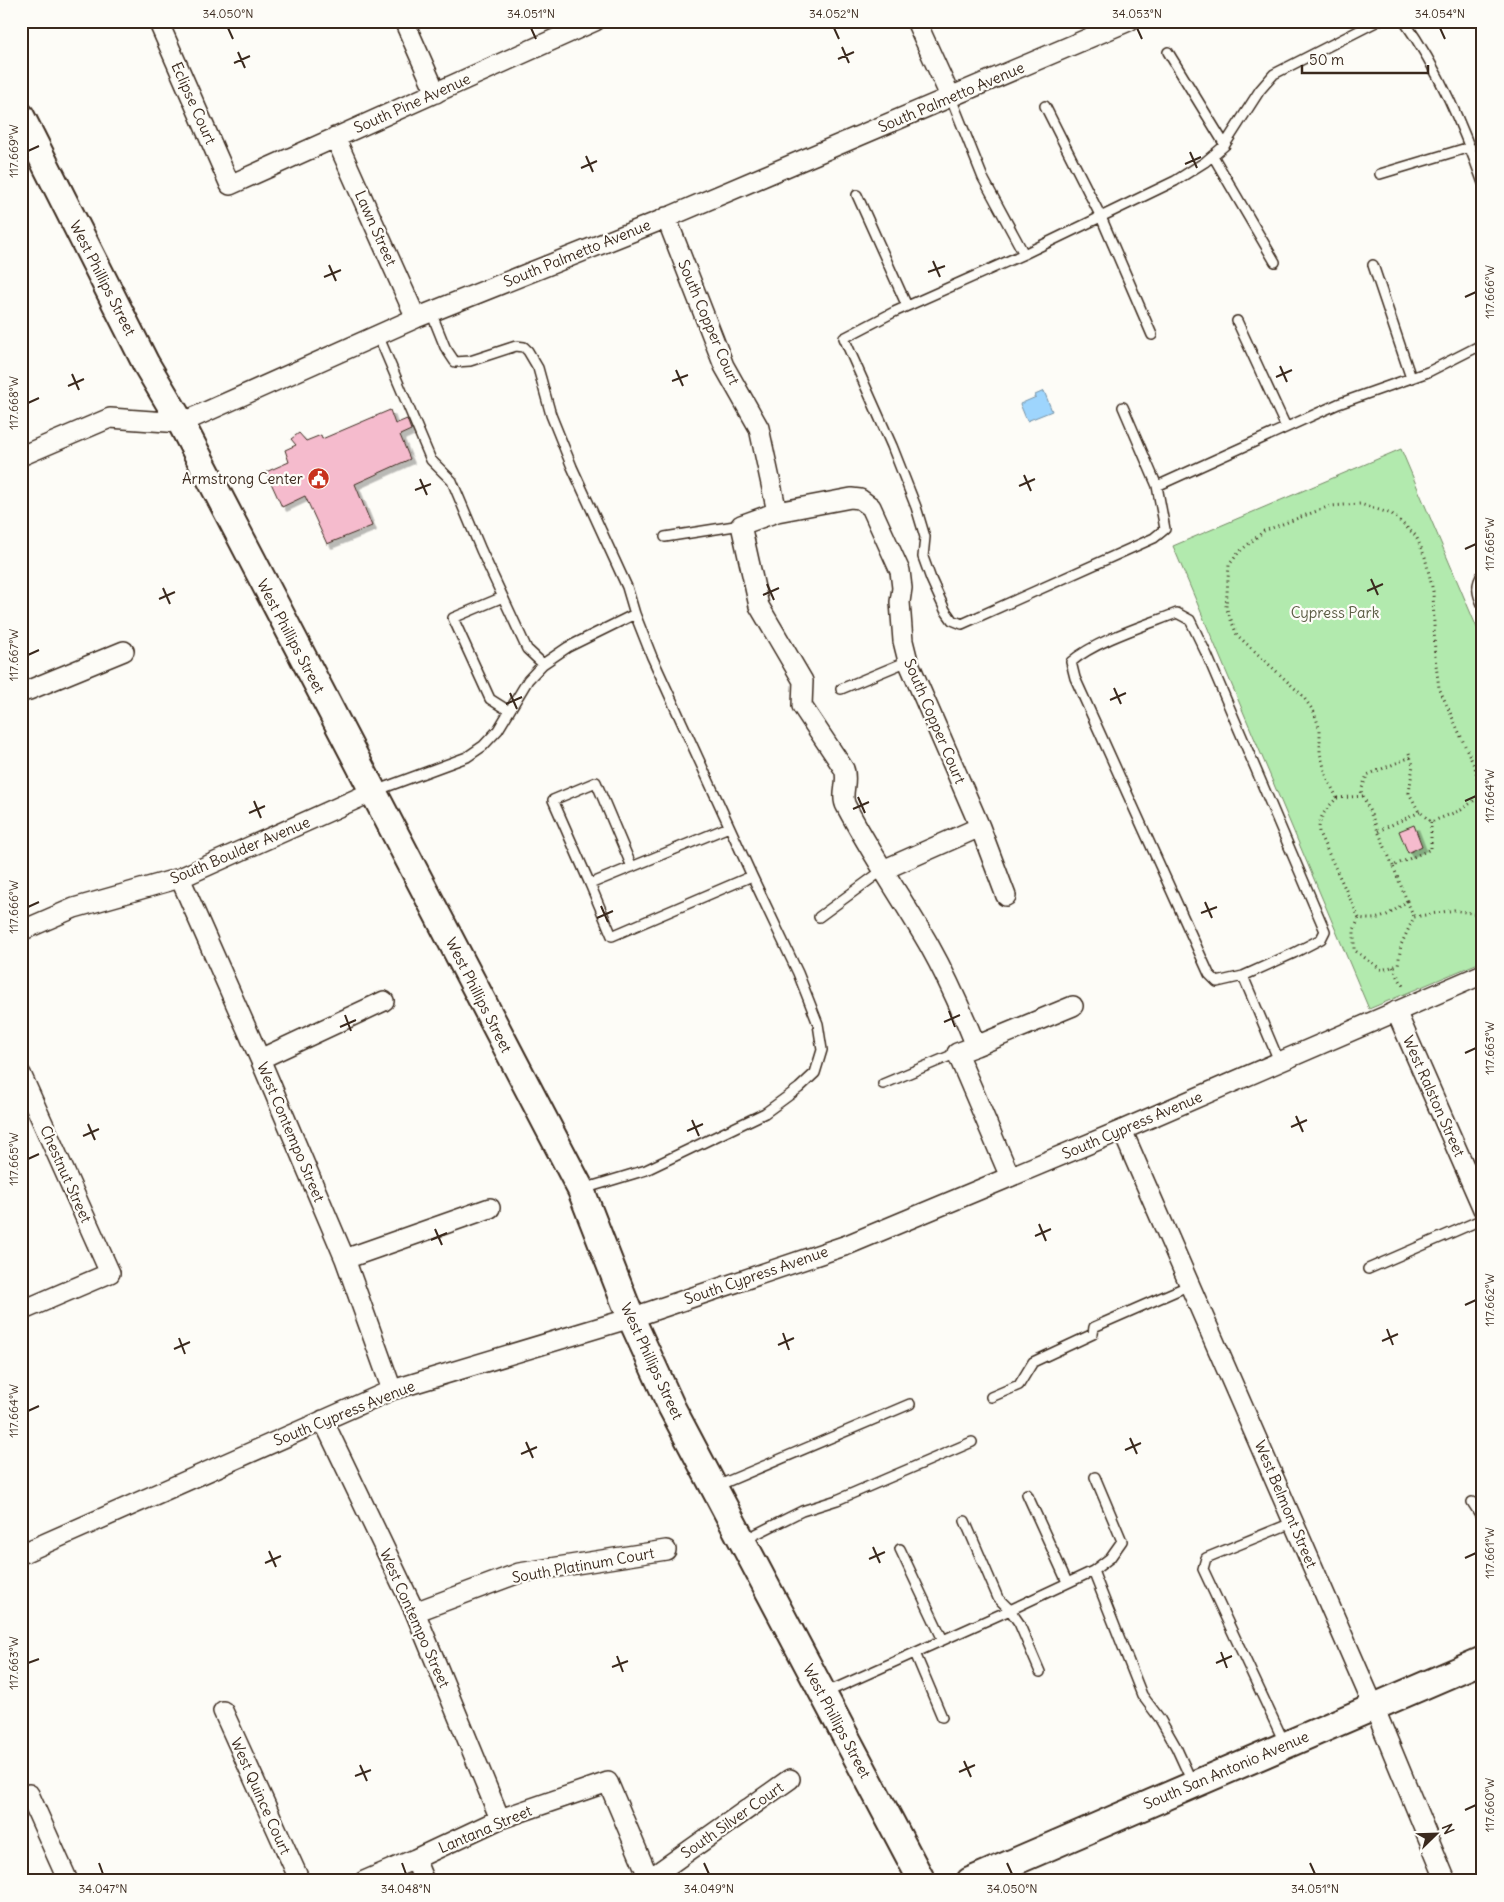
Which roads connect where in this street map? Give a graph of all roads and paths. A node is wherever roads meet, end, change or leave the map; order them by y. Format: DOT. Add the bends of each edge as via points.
graph roads {
  1 [pos="158,21"];
  2 [pos="404,21"];
  3 [pos="595,21"];
  4 [pos="916,21"];
  5 [pos="1129,21"];
  6 [pos="1378,21"];
  7 [pos="1404,21"];
  8 [pos="1168,52"];
  9 [pos="436,93"];
  10 [pos="950,98"];
  11 [pos="1045,106"];
  12 [pos="21,116"];
  13 [pos="335,137"];
  14 [pos="1225,145"];
  15 [pos="1470,147"];
  16 [pos="1213,156"];
  17 [pos="1380,174"];
  18 [pos="1483,183"];
  19 [pos="230,185"];
  20 [pos="857,195"];
  21 [pos="1101,216"];
  22 [pos="666,217"];
  23 [pos="1024,254"];
  24 [pos="1275,262"];
  25 [pos="1373,265"];
  26 [pos="907,306"];
  27 [pos="423,315"];
  28 [pos="1237,321"];
  29 [pos="378,335"];
  30 [pos="1152,335"];
  31 [pos="1483,344"];
  32 [pos="1411,378"];
  33 [pos="1123,407"];
  34 [pos="181,424"];
  35 [pos="1286,427"];
  36 [pos="21,456"];
  37 [pos="1157,486"];
  38 [pos="777,512"];
  39 [pos="741,525"];
  40 [pos="664,537"];
  41 [pos="1483,573"];
  42 [pos="503,597"];
  43 [pos="1483,606"];
  44 [pos="636,614"];
  45 [pos="124,651"];
  46 [pos="908,661"];
  47 [pos="543,664"];
  48 [pos="841,688"];
  49 [pos="21,692"];
  50 [pos="509,711"];
  51 [pos="372,792"];
  52 [pos="1363,796"];
  53 [pos="1337,798"];
  54 [pos="1481,798"];
  55 [pos="1420,812"];
  56 [pos="1431,822"];
  57 [pos="730,827"];
  58 [pos="980,827"];
  59 [pos="1378,831"];
  60 [pos="1392,866"];
  61 [pos="632,867"];
  62 [pos="882,870"];
  63 [pos="752,876"];
  64 [pos="180,878"];
  65 [pos="590,884"];
  66 [pos="1006,896"];
  67 [pos="1407,901"];
  68 [pos="1483,914"];
  69 [pos="819,917"];
  70 [pos="1414,917"];
  71 [pos="1358,918"];
  72 [pos="21,931"];
  73 [pos="1392,966"];
  74 [pos="1483,974"];
  75 [pos="1243,976"];
  76 [pos="1403,986"];
  77 [pos="384,1001"];
  78 [pos="1073,1006"];
  79 [pos="1396,1011"];
  80 [pos="976,1046"];
  81 [pos="957,1053"];
  82 [pos="260,1059"];
  83 [pos="1279,1062"];
  84 [pos="21,1074"];
  85 [pos="882,1084"];
  86 [pos="1122,1130"];
  87 [pos="1010,1177"];
  88 [pos="581,1190"];
  89 [pos="490,1208"];
  90 [pos="1483,1208"];
  91 [pos="1483,1219"];
  92 [pos="345,1259"];
  93 [pos="1368,1269"];
  94 [pos="1190,1285"];
  95 [pos="21,1311"];
  96 [pos="631,1318"];
  97 [pos="392,1390"];
  98 [pos="991,1397"];
  99 [pos="910,1404"];
  100 [pos="323,1420"];
  101 [pos="972,1442"];
  102 [pos="1095,1477"];
  103 [pos="714,1487"];
  104 [pos="1028,1494"];
  105 [pos="1472,1502"];
  106 [pos="1483,1519"];
  107 [pos="965,1521"];
  108 [pos="1294,1522"];
  109 [pos="742,1541"];
  110 [pos="900,1549"];
  111 [pos="666,1550"];
  112 [pos="21,1554"];
  113 [pos="1092,1571"];
  114 [pos="1067,1582"];
  115 [pos="1010,1610"];
  116 [pos="415,1612"];
  117 [pos="943,1640"];
  118 [pos="915,1653"];
  119 [pos="1483,1660"];
  120 [pos="1040,1672"];
  121 [pos="822,1695"];
  122 [pos="1374,1707"];
  123 [pos="223,1711"];
  124 [pos="942,1716"];
  125 [pos="1286,1745"];
  126 [pos="790,1779"];
  127 [pos="1193,1784"];
  128 [pos="29,1794"];
  129 [pos="500,1819"];
  130 [pos="415,1859"];
  131 [pos="649,1880"];
  132 [pos="68,1881"];
  133 [pos="300,1881"];
  134 [pos="364,1881"];
  135 [pos="424,1881"];
  136 [pos="922,1881"];
  137 [pos="970,1881"];
  138 [pos="1446,1881"];
  1 -- 19 [label="street, Eclipse Court"];
  2 -- 9 [label="street"];
  3 -- 9 [label="street, South Pine Avenue"];
  4 -- 10 [label="street"];
  5 -- 10 [label="street, South Palmetto Avenue"];
  6 -- 14 [label="lane" via="1274,74"];
  7 -- 15 [label="lane" via="1446,92"];
  8 -- 14 [label="lane"];
  9 -- 13 [label="street, South Pine Avenue"];
  10 -- 22 [label="street, South Palmetto Avenue"];
  10 -- 23 [label="lane" via="983,178"];
  11 -- 21 [label="lane"];
  12 -- 34 [label="street, West Phillips Street" via="146,364"];
  13 -- 19 [label="street, South Pine Avenue"];
  13 -- 27 [label="street, Lawn Street"];
  14 -- 16 [label="lane"];
  15 -- 17 [label="lane"];
  15 -- 18 [label="lane"];
  16 -- 21 [label="lane" via="1175,181"];
  16 -- 24 [label="lane"];
  20 -- 26 [label="lane"];
  21 -- 23 [label="lane"];
  21 -- 30 [label="lane"];
  22 -- 27 [label="street, South Palmetto Avenue"];
  22 -- 38 [label="street, South Copper Court" via="724,366 759,428"];
  23 -- 26 [label="lane"];
  25 -- 32 [label="lane"];
  26 -- 37 [label="lane" via="844,338 916,508 925,537 923,557 952,620 962,624 1154,538 1165,529"];
  27 -- 29 [label="street, South Palmetto Avenue"];
  27 -- 44 [label="lane" via="455,362 470,361 516,346 524,346 528,351 538,368 551,415 572,468 627,586"];
  28 -- 35 [label="lane"];
  29 -- 34 [label="street, South Palmetto Avenue"];
  29 -- 42 [label="lane" via="431,460 452,481"];
  31 -- 32 [label="lane"];
  32 -- 35 [label="lane"];
  33 -- 37 [label="lane"];
  34 -- 36 [label="street, South Palmetto Avenue" via="110,418"];
  34 -- 51 [label="street, West Phillips Street"];
  35 -- 37 [label="lane"];
  38 -- 39 [label="street, South Copper Court"];
  38 -- 46 [label="street, South Copper Court" via="851,498 868,504 900,571 903,641"];
  39 -- 40 [label="lane"];
  39 -- 62 [label="street" via="759,606 803,681 802,706 844,769 847,776 844,804"];
  41 -- 43 [label="lane" via="1477,594"];
  42 -- 47 [label="lane" via="527,649"];
  42 -- 50 [label="lane" via="453,618 490,699"];
  44 -- 47 [label="lane" via="568,647"];
  44 -- 57 [label="lane" via="652,657"];
  45 -- 49 [label="street"];
  46 -- 48 [label="lane"];
  46 -- 58 [label="street, South Copper Court"];
  47 -- 50 [label="lane" via="528,680"];
  50 -- 51 [label="lane" via="498,730 467,757"];
  51 -- 64 [label="street, South Boulder Avenue"];
  51 -- 88 [label="street, West Phillips Street"];
  52 -- 53 [label="path"];
  52 -- 55 [label="path" via="1361,791 1367,776 1410,755 1413,765 1409,793"];
  52 -- 59 [label="path"];
  53 -- 54 [label="path" via="1320,753 1320,730 1314,712 1302,695 1237,634 1226,607 1230,565 1239,552 1264,531 1330,506 1360,504 1392,514 1416,536 1425,557 1433,591 1438,688 1476,770"];
  53 -- 71 [label="path" via="1318,822 1319,833"];
  54 -- 56 [label="path"];
  55 -- 56 [label="path"];
  55 -- 59 [label="path"];
  56 -- 60 [label="path" via="1431,849"];
  57 -- 61 [label="lane"];
  57 -- 63 [label="lane"];
  58 -- 62 [label="street"];
  58 -- 66 [label="street, South Copper Court"];
  59 -- 60 [label="path"];
  60 -- 67 [label="path"];
  61 -- 65 [label="lane"];
  61 -- 65 [label="lane" via="596,782 553,800"];
  62 -- 69 [label="lane"];
  62 -- 80 [label="street" via="933,952"];
  63 -- 65 [label="lane" via="612,936"];
  63 -- 88 [label="lane" via="798,973 818,1024 822,1050 814,1073 765,1113 646,1170"];
  64 -- 72 [label="street, South Boulder Avenue" via="74,908"];
  64 -- 82 [label="street, West Contempo Street"];
  67 -- 70 [label="path"];
  67 -- 71 [label="path" via="1389,915 1373,921"];
  68 -- 70 [label="path" via="1454,910"];
  70 -- 73 [label="path" via="1401,946 1398,964"];
  71 -- 73 [label="path" via="1354,950 1382,970"];
  73 -- 76 [label="path"];
  74 -- 79 [label="street, South Cypress Avenue"];
  75 -- 75 [label="lane" via="1217,982 1208,974 1075,678 1071,662 1081,653 1177,613 1190,620 1207,655 1325,931 1321,939"];
  75 -- 83 [label="lane"];
  77 -- 82 [label="street"];
  78 -- 80 [label="street"];
  79 -- 83 [label="street, South Cypress Avenue"];
  79 -- 90 [label="street, West Ralston Street"];
  80 -- 81 [label="street"];
  81 -- 85 [label="lane"];
  81 -- 87 [label="street"];
  82 -- 92 [label="street, West Contempo Street"];
  83 -- 86 [label="street, South Cypress Avenue"];
  84 -- 95 [label="street, Chestnut Street" via="110,1273"];
  86 -- 87 [label="street, South Cypress Avenue"];
  86 -- 94 [label="street, West Belmont Street"];
  87 -- 96 [label="street, South Cypress Avenue" via="847,1245"];
  88 -- 96 [label="street, West Phillips Street"];
  89 -- 92 [label="street"];
  91 -- 93 [label="lane"];
  92 -- 97 [label="street, West Contempo Street"];
  94 -- 98 [label="lane" via="1094,1327 1092,1334 1033,1362 1019,1385"];
  94 -- 108 [label="street, West Belmont Street"];
  96 -- 97 [label="street, South Cypress Avenue"];
  96 -- 103 [label="street, West Phillips Street" via="672,1408"];
  97 -- 100 [label="street, South Cypress Avenue"];
  99 -- 103 [label="lane"];
  100 -- 112 [label="street, South Cypress Avenue"];
  100 -- 116 [label="street, West Contempo Street"];
  101 -- 109 [label="lane" via="837,1500 802,1510"];
  102 -- 113 [label="lane" via="1122,1541 1110,1558"];
  103 -- 109 [label="street, West Phillips Street"];
  104 -- 114 [label="lane"];
  105 -- 106 [label="lane"];
  107 -- 115 [label="lane" via="998,1598"];
  108 -- 122 [label="street, West Belmont Street"];
  108 -- 125 [label="lane" via="1206,1558 1203,1569"];
  109 -- 121 [label="street, West Phillips Street"];
  110 -- 117 [label="lane"];
  111 -- 116 [label="street, South Platinum Court" via="519,1574"];
  113 -- 114 [label="lane"];
  113 -- 127 [label="lane" via="1142,1695 1160,1719"];
  114 -- 115 [label="lane"];
  115 -- 117 [label="lane"];
  115 -- 120 [label="lane"];
  116 -- 129 [label="street, West Contempo Street"];
  117 -- 118 [label="lane"];
  118 -- 121 [label="lane"];
  118 -- 124 [label="lane"];
  119 -- 122 [label="street, South San Antonio Avenue"];
  121 -- 136 [label="street, West Phillips Street"];
  122 -- 125 [label="street, South San Antonio Avenue"];
  122 -- 138 [label="street, West Belmont Street"];
  123 -- 133 [label="street, West Quince Court"];
  125 -- 127 [label="street, South San Antonio Avenue"];
  126 -- 131 [label="street, South Silver Court"];
  127 -- 137 [label="street, South San Antonio Avenue"];
  128 -- 132 [label="street"];
  129 -- 130 [label="street, Lantana Street"];
  129 -- 131 [label="street, Lantana Street" via="608,1782"];
  130 -- 134 [label="street, Lantana Street"];
  130 -- 135 [label="street"];
}
